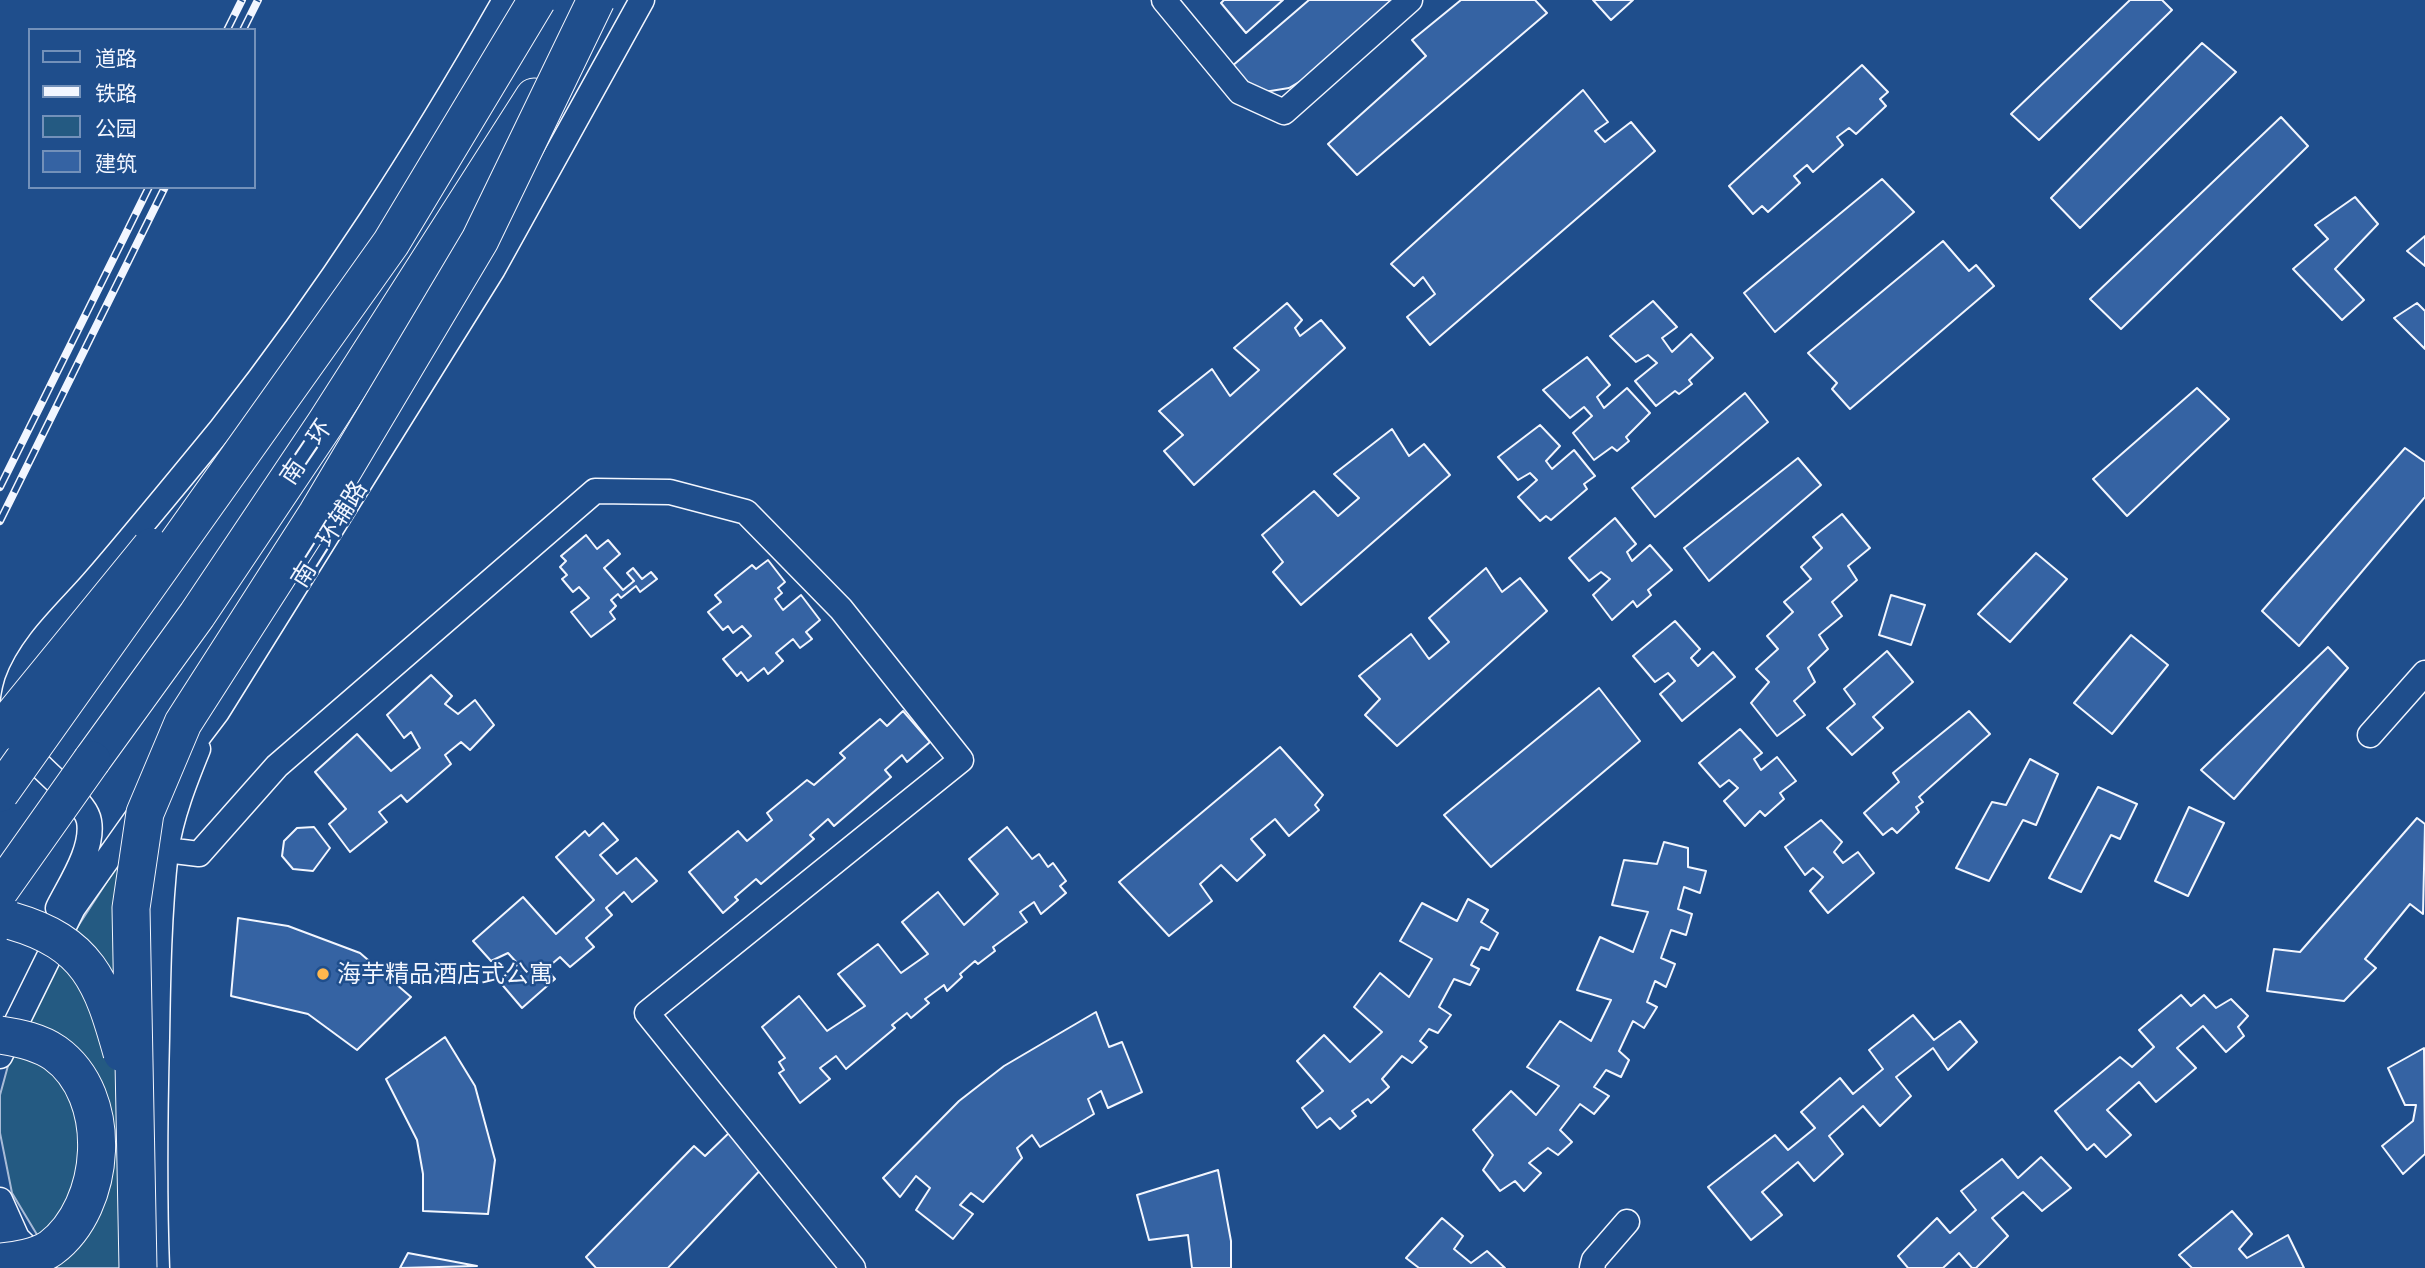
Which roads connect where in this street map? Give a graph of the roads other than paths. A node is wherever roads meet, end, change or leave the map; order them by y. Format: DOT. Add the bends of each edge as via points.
graph roads {
  1 [pos="505,0"];
  2 [pos="537,0"];
  3 [pos="594,0"];
  4 [pos="642,0"];
  5 [pos="1164,0"];
  6 [pos="1410,0"];
  7 [pos="293,382"];
  8 [pos="2425,673"];
  9 [pos="217,712"];
  10 [pos="0,732"];
  11 [pos="2370,735"];
  12 [pos="0,793"];
  13 [pos="166,850"];
  14 [pos="0,890"];
  15 [pos="0,921"];
  16 [pos="0,1026"];
  17 [pos="0,1035"];
  18 [pos="0,1056"];
  19 [pos="134,1108"];
  20 [pos="0,1200"];
  21 [pos="1627,1222"];
  22 [pos="6,1243"];
  23 [pos="47,1268"];
  24 [pos="138,1268"];
  25 [pos="157,1268"];
  26 [pos="853,1268"];
  27 [pos="1592,1268"];
  1 -- 16 [label="street" via="375,219 274,361 144,524 30,656 13,704 19,744 82,806 89,820 81,860"];
  2 -- 7 [label="highway, 南二环, bridge" via="391,243"];
  3 -- 14 [label="highway, 南二环, bridge" via="310,446 197,615"];
  3 -- 19 [label="highway, bridge" via="480,240 317,514 183,723 161,769 145,813 131,908"];
  4 -- 9 [label="street, 南二环辅路" via="494,269"];
  5 -- 6 [label="street" via="1240,92 1284,113"];
  7 -- 10 [label="highway, bridge" via="103,603"];
  7 -- 12 [label="highway, 南二环, bridge"];
  8 -- 11 [label="street"];
  9 -- 13 [label="street" via="189,772"];
  9 -- 18 [label="street, 南二环辅路" via="73,908"];
  13 -- 25 [label="street" via="153,1174"];
  13 -- 26 [label="street" via="199,853 277,766 595,491 670,492 746,512 841,609 961,760 647,1013"];
  15 -- 19 [label="highway, bridge" via="52,935 87,965 113,1020"];
  17 -- 22 [label="highway, bridge" via="22,1038 56,1054 77,1076 97,1135 96,1168 70,1228 50,1249 25,1258"];
  19 -- 24 [label="highway, bridge"];
  20 -- 22 [label="street"];
  21 -- 27 [label="street"];
  22 -- 23 [label="street" via="36,1253"];
}
